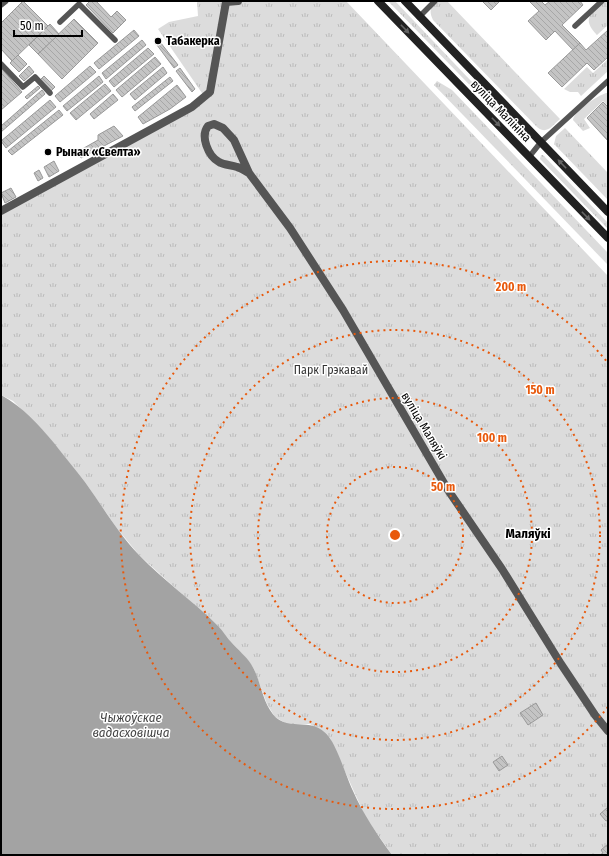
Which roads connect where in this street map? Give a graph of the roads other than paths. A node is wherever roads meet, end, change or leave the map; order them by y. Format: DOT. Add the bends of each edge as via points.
graph roads {
  1 [pos="6,1"];
  2 [pos="238,1"];
  3 [pos="378,1"];
  4 [pos="405,1"];
  5 [pos="435,1"];
  6 [pos="602,1"];
  7 [pos="1,5"];
  8 [pos="419,17"];
  9 [pos="60,22"];
  10 [pos="575,26"];
  11 [pos="115,40"];
  12 [pos="1,64"];
  13 [pos="607,82"];
  14 [pos="50,93"];
  15 [pos="541,142"];
  16 [pos="529,157"];
  17 [pos="249,173"];
  18 [pos="1,211"];
  19 [pos="608,212"];
  20 [pos="608,238"];
  21 [pos="608,731"];
  1 -- 7 [label="lane"];
  2 -- 18 [label="street" via="226,2 210,92 192,107"];
  3 -- 16 [label="main road, вуліца Малініна, one-way"];
  4 -- 8 [label="main road, вуліца Малініна"];
  5 -- 8 [label="lane"];
  6 -- 10 [label="lane"];
  8 -- 15 [label="main road, вуліца Малініна"];
  9 -- 11 [label="lane" via="80,4"];
  12 -- 14 [label="lane" via="22,87 35,77"];
  13 -- 15 [label="lane"];
  15 -- 16 [label="lane"];
  19 -- 15 [label="main road, вуліца Малініна, one-way"];
  16 -- 20 [label="main road, вуліца Малініна, one-way"];
  17 -- 17 [label="street, вуліца Маляўкі" via="230,134 214,124 208,126 205,137 211,154 218,161"];
  17 -- 21 [label="street, вуліца Маляўкі" via="290,228 343,310 448,490"];
}
